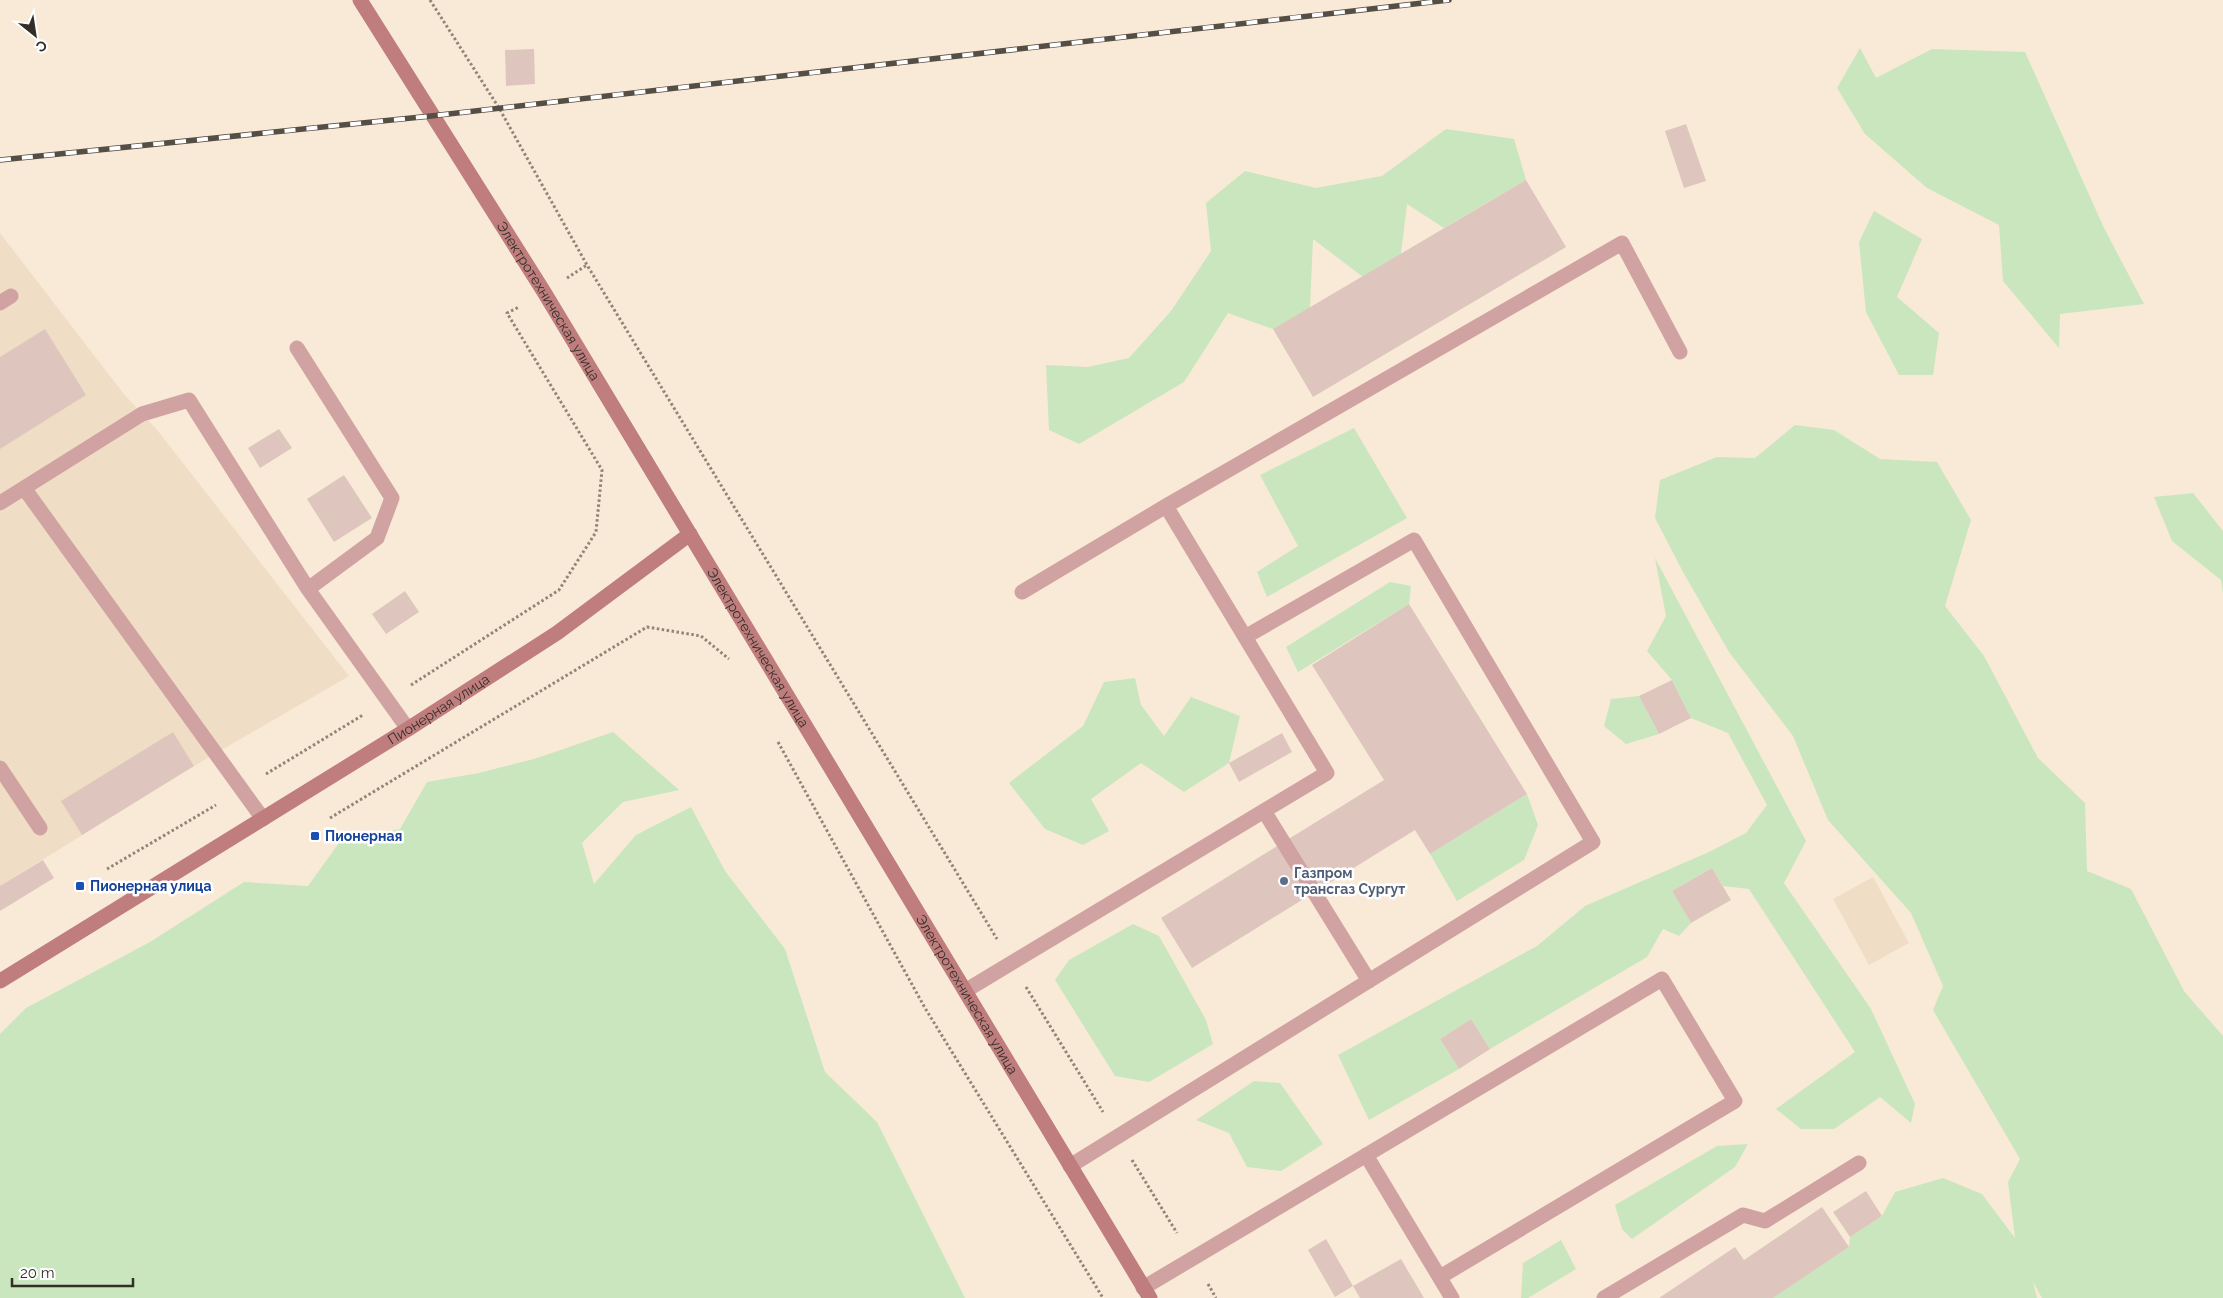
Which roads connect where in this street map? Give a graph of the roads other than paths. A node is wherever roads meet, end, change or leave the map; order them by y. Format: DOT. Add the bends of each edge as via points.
graph roads {
  1 [pos="360,0"];
  2 [pos="297,348"];
  3 [pos="1680,352"];
  4 [pos="24,488"];
  5 [pos="0,503"];
  6 [pos="1166,506"];
  7 [pos="690,534"];
  8 [pos="308,589"];
  9 [pos="1022,592"];
  10 [pos="1245,637"];
  11 [pos="408,729"];
  12 [pos="0,768"];
  13 [pos="1264,811"];
  14 [pos="263,819"];
  15 [pos="40,828"];
  16 [pos="0,981"];
  17 [pos="1369,981"];
  18 [pos="965,991"];
  19 [pos="1366,1155"];
  20 [pos="1859,1163"];
  21 [pos="1070,1166"];
  22 [pos="1440,1277"];
  23 [pos="1146,1293"];
  24 [pos="1452,1298"];
  25 [pos="1604,1298"];
  1 -- 7 [label="main road, Электротехническая улица" via="544,292"];
  2 -- 8 [label="lane" via="392,498 377,538"];
  3 -- 6 [label="lane" via="1622,243"];
  4 -- 5 [label="lane"];
  4 -- 8 [label="lane" via="142,414 189,400"];
  4 -- 14 [label="lane"];
  6 -- 9 [label="lane"];
  6 -- 10 [label="lane"];
  7 -- 11 [label="main road, Пионерная улица" via="556,633"];
  7 -- 18 [label="main road, Электротехническая улица"];
  8 -- 11 [label="lane"];
  10 -- 13 [label="lane" via="1327,773"];
  10 -- 17 [label="lane" via="1414,540 1593,842"];
  11 -- 14 [label="main road, Пионерная улица"];
  12 -- 15 [label="lane"];
  13 -- 17 [label="lane"];
  13 -- 18 [label="lane"];
  14 -- 16 [label="main road, Пионерная улица"];
  17 -- 21 [label="lane"];
  18 -- 21 [label="main road, Электротехническая улица"];
  19 -- 22 [label="lane"];
  19 -- 22 [label="lane" via="1662,979 1735,1101"];
  19 -- 23 [label="lane" via="1192,1258"];
  20 -- 25 [label="lane" via="1765,1221 1743,1215"];
  21 -- 23 [label="main road, Электротехническая улица"];
  22 -- 24 [label="lane"];
}
